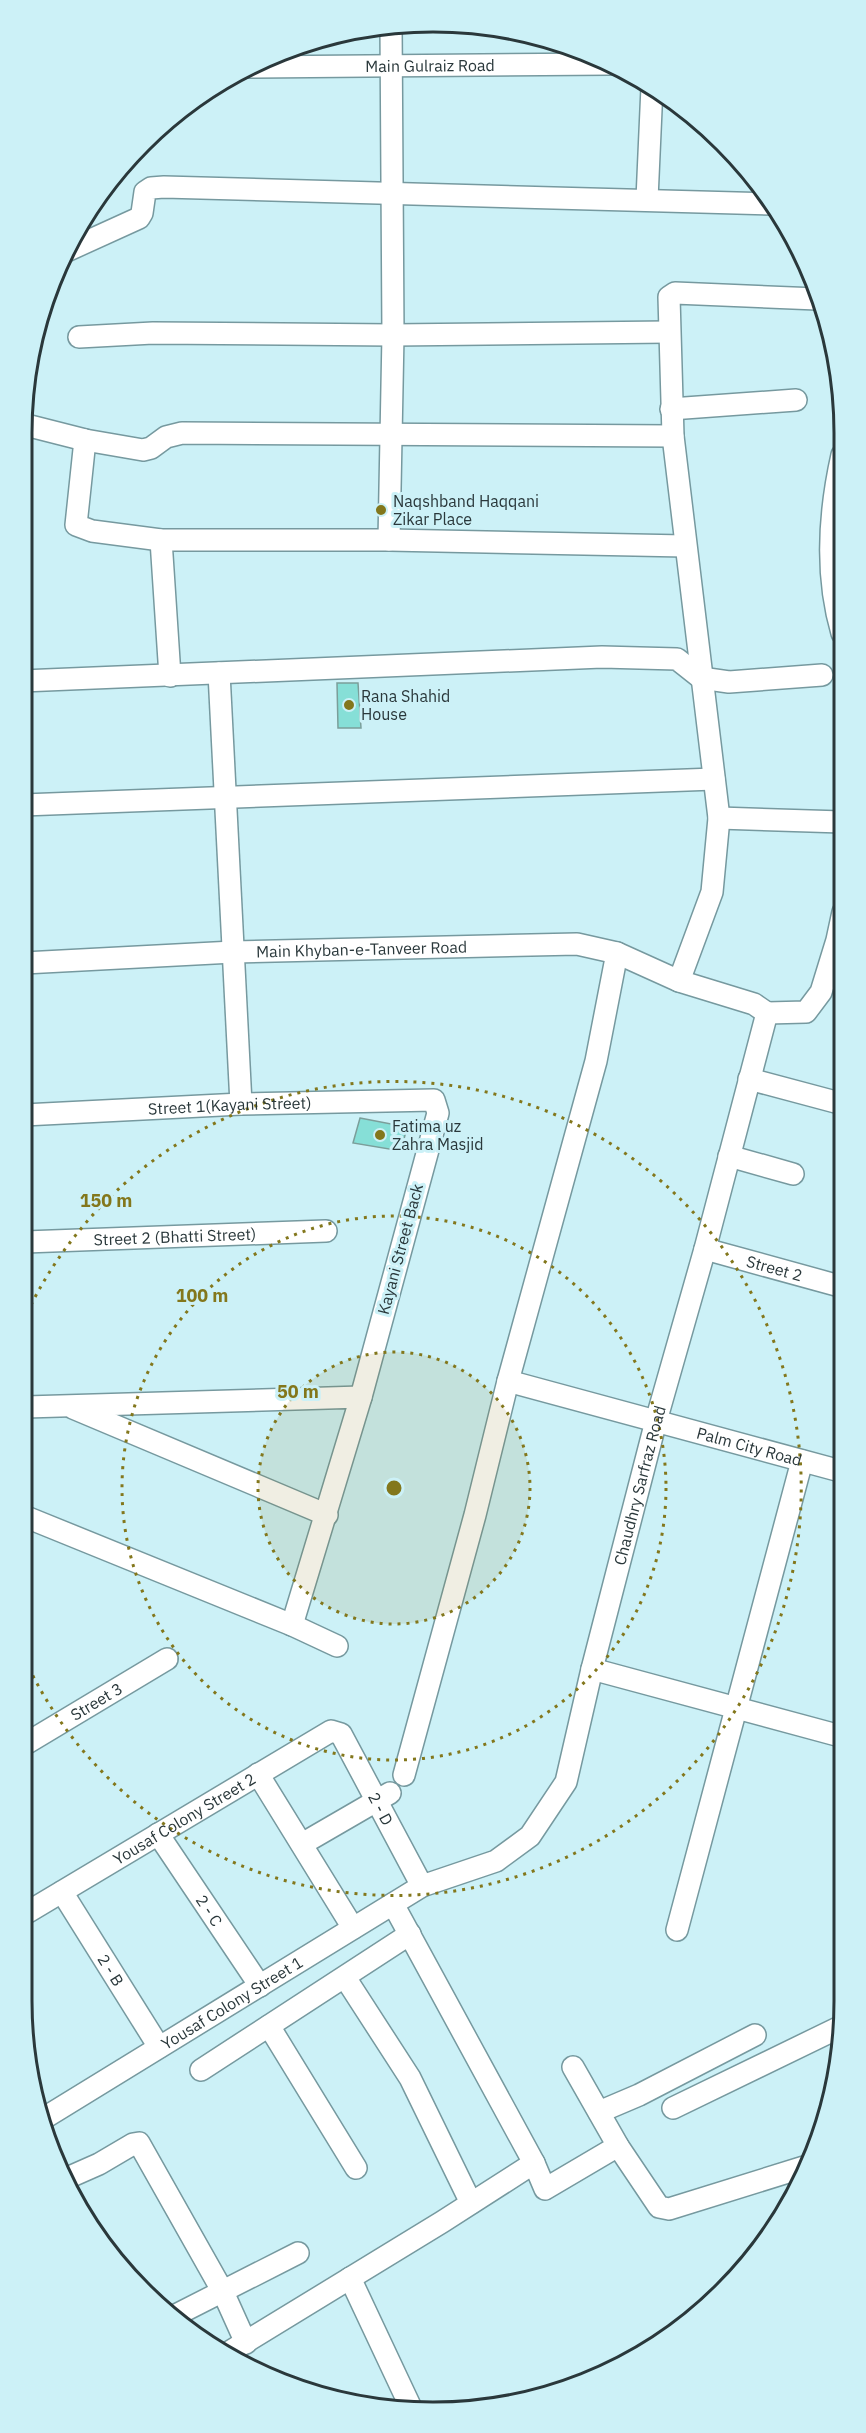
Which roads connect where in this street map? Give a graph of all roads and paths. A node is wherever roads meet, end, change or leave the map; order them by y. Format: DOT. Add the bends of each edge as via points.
graph roads {
  1 [pos="391,34"];
  2 [pos="592,64"];
  3 [pos="393,66"];
  4 [pos="268,67"];
  5 [pos="652,96"];
  6 [pos="390,193"];
  7 [pos="647,199"];
  8 [pos="762,204"];
  9 [pos="78,246"];
  10 [pos="811,298"];
  11 [pos="669,332"];
  12 [pos="393,335"];
  13 [pos="79,337"];
  14 [pos="796,400"];
  15 [pos="671,410"];
  16 [pos="32,426"];
  17 [pos="390,435"];
  18 [pos="672,435"];
  19 [pos="86,440"];
  20 [pos="161,540"];
  21 [pos="389,540"];
  22 [pos="685,546"];
  23 [pos="219,673"];
  24 [pos="822,675"];
  25 [pos="170,676"];
  26 [pos="701,678"];
  27 [pos="32,681"];
  28 [pos="714,779"];
  29 [pos="225,796"];
  30 [pos="32,805"];
  31 [pos="719,818"];
  32 [pos="834,822"];
  33 [pos="233,952"];
  34 [pos="617,953"];
  35 [pos="834,957"];
  36 [pos="32,963"];
  37 [pos="686,982"];
  38 [pos="767,1013"];
  39 [pos="749,1079"];
  40 [pos="434,1100"];
  41 [pos="834,1102"];
  42 [pos="241,1104"];
  43 [pos="32,1115"];
  44 [pos="729,1156"];
  45 [pos="793,1174"];
  46 [pos="326,1231"];
  47 [pos="32,1242"];
  48 [pos="705,1249"];
  49 [pos="834,1285"];
  50 [pos="508,1381"];
  51 [pos="361,1397"];
  52 [pos="67,1406"];
  53 [pos="32,1407"];
  54 [pos="656,1421"];
  55 [pos="802,1461"];
  56 [pos="834,1469"];
  57 [pos="327,1515"];
  58 [pos="32,1519"];
  59 [pos="292,1625"];
  60 [pos="337,1646"];
  61 [pos="167,1659"];
  62 [pos="592,1669"];
  63 [pos="737,1708"];
  64 [pos="341,1734"];
  65 [pos="834,1734"];
  66 [pos="32,1740"];
  67 [pos="258,1774"];
  68 [pos="404,1775"];
  69 [pos="384,1796"];
  70 [pos="158,1834"];
  71 [pos="302,1844"];
  72 [pos="422,1886"];
  73 [pos="62,1892"];
  74 [pos="393,1904"];
  75 [pos="32,1910"];
  76 [pos="353,1928"];
  77 [pos="677,1930"];
  78 [pos="410,1934"];
  79 [pos="346,1979"];
  80 [pos="260,1986"];
  81 [pos="269,2025"];
  82 [pos="834,2030"];
  83 [pos="755,2035"];
  84 [pos="159,2047"];
  85 [pos="573,2067"];
  86 [pos="201,2070"];
  87 [pos="673,2108"];
  88 [pos="599,2112"];
  89 [pos="49,2115"];
  90 [pos="618,2146"];
  91 [pos="534,2163"];
  92 [pos="356,2168"];
  93 [pos="797,2169"];
  94 [pos="72,2176"];
  95 [pos="471,2203"];
  96 [pos="298,2253"];
  97 [pos="350,2278"];
  98 [pos="223,2292"];
  99 [pos="181,2312"];
  100 [pos="246,2343"];
  101 [pos="235,2349"];
  102 [pos="408,2401"];
  1 -- 3 [label="street"];
  2 -- 3 [label="street, Main Gulraiz Road"];
  3 -- 4 [label="street, Main Gulraiz Road"];
  3 -- 6 [label="street"];
  5 -- 7 [label="street"];
  6 -- 7 [label="street"];
  6 -- 9 [label="street" via="151,188 145,192 139,218"];
  6 -- 12 [label="street"];
  7 -- 8 [label="street"];
  10 -- 11 [label="street" via="675,293 669,297"];
  11 -- 12 [label="street"];
  11 -- 15 [label="street"];
  12 -- 13 [label="street" via="153,333"];
  12 -- 17 [label="street"];
  14 -- 15 [label="street"];
  15 -- 18 [label="street"];
  16 -- 19 [label="street"];
  17 -- 18 [label="street"];
  17 -- 19 [label="street" via="182,433 143,450"];
  17 -- 21 [label="street"];
  18 -- 22 [label="street"];
  19 -- 20 [label="street" via="76,525 92,531"];
  20 -- 21 [label="street"];
  20 -- 25 [label="street"];
  21 -- 22 [label="street"];
  22 -- 26 [label="street"];
  23 -- 25 [label="street"];
  23 -- 26 [label="street" via="602,657 677,659"];
  23 -- 29 [label="street"];
  24 -- 26 [label="street" via="729,682"];
  25 -- 27 [label="street"];
  26 -- 28 [label="street"];
  28 -- 29 [label="street"];
  28 -- 31 [label="street"];
  29 -- 30 [label="street"];
  29 -- 33 [label="street"];
  31 -- 32 [label="street"];
  31 -- 37 [label="street" via="712,892"];
  33 -- 34 [label="street, Main Khyban-e-Tanveer Road" via="577,944"];
  33 -- 36 [label="street, Main Khyban-e-Tanveer Road"];
  33 -- 42 [label="street"];
  34 -- 37 [label="street, Main Khyban-e-Tanveer Road"];
  34 -- 50 [label="street" via="596,1061"];
  35 -- 38 [label="street" via="821,992 806,1012"];
  37 -- 38 [label="street, Main Khyban-e-Tanveer Road" via="754,1004"];
  38 -- 39 [label="street, Chaudhry Sarfraz Road"];
  39 -- 41 [label="street"];
  39 -- 44 [label="street, Chaudhry Sarfraz Road"];
  40 -- 42 [label="street, Street 1(Kayani Street)"];
  40 -- 51 [label="street, Kayani Street Back" via="438,1113"];
  42 -- 43 [label="street, Street 1(Kayani Street)"];
  44 -- 45 [label="street"];
  44 -- 48 [label="street, Chaudhry Sarfraz Road"];
  46 -- 47 [label="street, Street 2 (Bhatti Street)"];
  48 -- 49 [label="street, Street 2"];
  48 -- 54 [label="street, Chaudhry Sarfraz Road"];
  50 -- 54 [label="street, Palm City Road"];
  50 -- 68 [label="street"];
  51 -- 52 [label="street"];
  51 -- 57 [label="street, Kayani Street Back"];
  52 -- 53 [label="street"];
  52 -- 57 [label="street"];
  54 -- 55 [label="street, Palm City Road"];
  54 -- 62 [label="street, Chaudhry Sarfraz Road"];
  55 -- 56 [label="street, Palm City Road"];
  55 -- 63 [label="street"];
  57 -- 59 [label="street, Kayani Street Back"];
  58 -- 59 [label="street"];
  59 -- 60 [label="street"];
  61 -- 66 [label="street, Street 3"];
  62 -- 63 [label="street"];
  62 -- 72 [label="street, Chaudhry Sarfraz Road" via="566,1782 530,1836 496,1861"];
  63 -- 65 [label="street"];
  63 -- 77 [label="street"];
  64 -- 67 [label="street, Yousaf Colony Street 2" via="331,1731"];
  64 -- 69 [label="street, 2 - D"];
  67 -- 70 [label="street, Yousaf Colony Street 2"];
  67 -- 71 [label="street"];
  69 -- 71 [label="street"];
  69 -- 72 [label="street, 2 - D"];
  70 -- 73 [label="street, Yousaf Colony Street 2"];
  70 -- 80 [label="street, 2 - C"];
  71 -- 76 [label="street"];
  72 -- 74 [label="street, Yousaf Colony Street 1"];
  73 -- 75 [label="street, Yousaf Colony Street 2"];
  73 -- 84 [label="street, 2 - B"];
  74 -- 76 [label="street, Yousaf Colony Street 1"];
  74 -- 78 [label="street"];
  76 -- 80 [label="street, Yousaf Colony Street 1"];
  78 -- 81 [label="street"];
  78 -- 91 [label="street"];
  79 -- 95 [label="street" via="410,2078"];
  80 -- 84 [label="street, Yousaf Colony Street 1"];
  81 -- 86 [label="street"];
  81 -- 92 [label="street"];
  82 -- 87 [label="street"];
  83 -- 88 [label="street"];
  84 -- 89 [label="street, Yousaf Colony Street 1"];
  85 -- 88 [label="street"];
  88 -- 90 [label="street"];
  90 -- 91 [label="street" via="545,2189"];
  90 -- 93 [label="street" via="654,2203 669,2209"];
  91 -- 95 [label="street"];
  94 -- 98 [label="street" via="139,2143"];
  95 -- 97 [label="street"];
  96 -- 98 [label="street"];
  97 -- 100 [label="street"];
  97 -- 102 [label="street"];
  98 -- 99 [label="street"];
  98 -- 100 [label="street"];
  100 -- 101 [label="street"];
}
